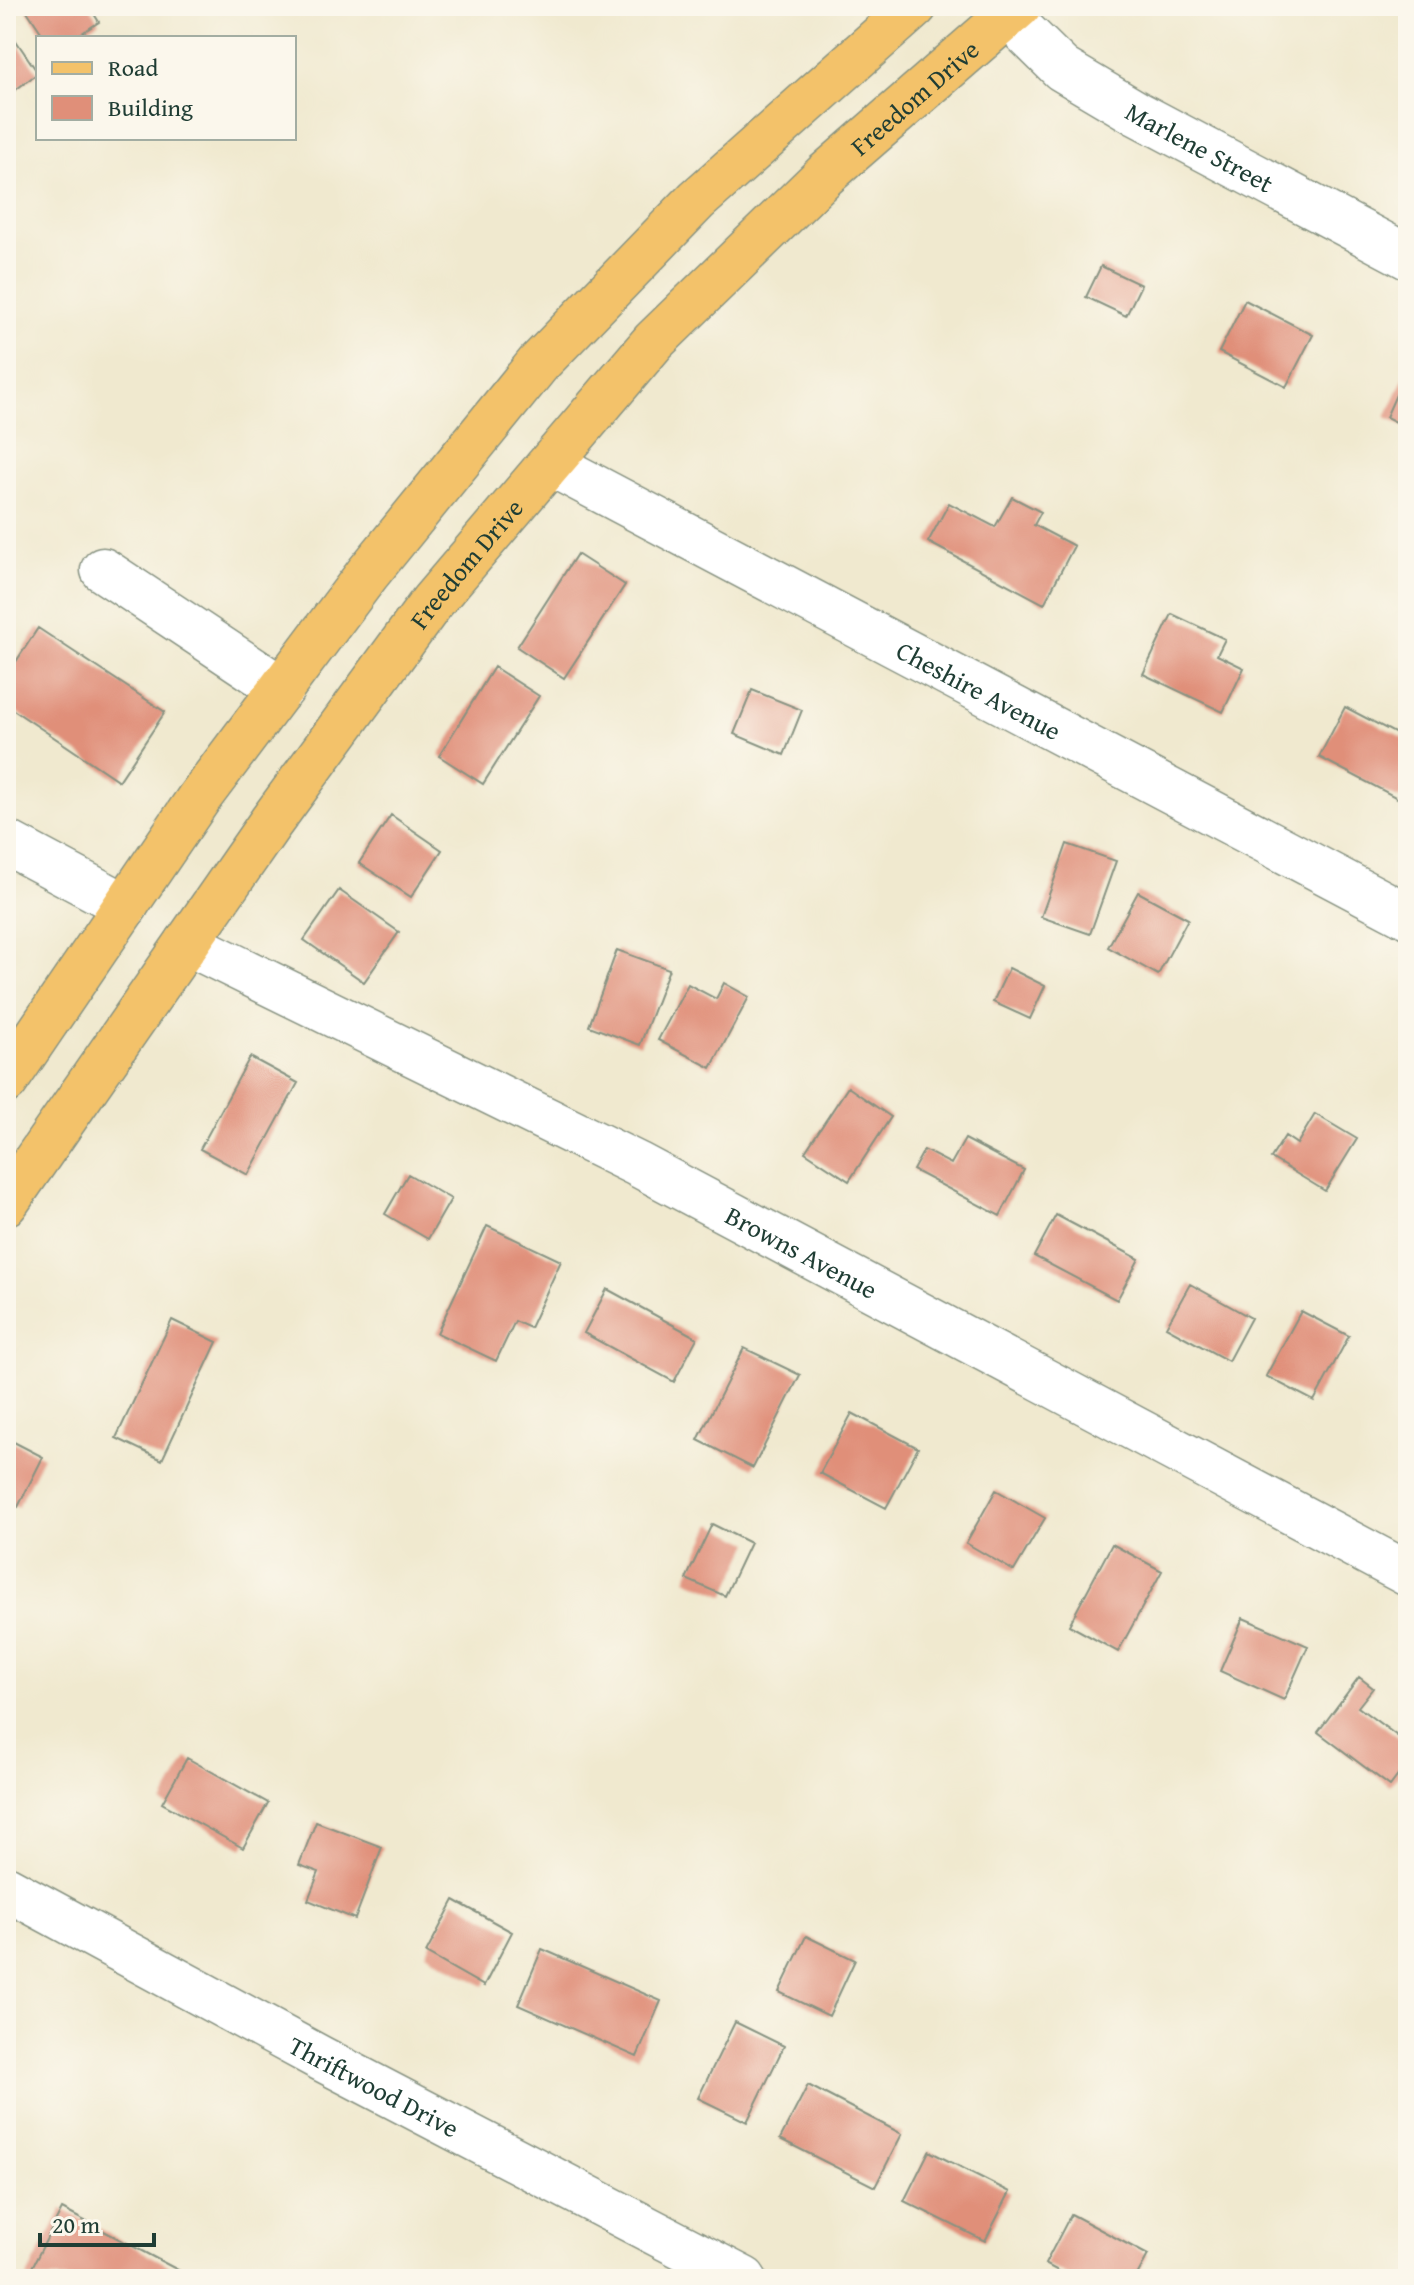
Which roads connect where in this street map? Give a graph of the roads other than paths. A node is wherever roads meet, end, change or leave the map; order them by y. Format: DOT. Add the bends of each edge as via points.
graph roads {
  1 [pos="915,6"];
  2 [pos="1013,11"];
  3 [pos="1408,257"];
  4 [pos="551,464"];
  5 [pos="103,570"];
  6 [pos="282,689"];
  7 [pos="6,842"];
  8 [pos="126,906"];
  9 [pos="1408,916"];
  10 [pos="187,943"];
  11 [pos="6,1081"];
  12 [pos="6,1203"];
  13 [pos="1408,1574"];
  14 [pos="6,1888"];
  15 [pos="744,2279"];
  1 -- 6 [label="main road" via="697,200 538,364 368,573"];
  2 -- 3 [label="street, Marlene Street" via="1062,69"];
  2 -- 4 [label="main road, Freedom Drive" via="734,262 654,341"];
  4 -- 9 [label="street, Cheshire Avenue"];
  4 -- 10 [label="main road, Freedom Drive" via="432,602"];
  5 -- 6 [label="street"];
  6 -- 8 [label="main road"];
  7 -- 8 [label="street"];
  8 -- 11 [label="main road"];
  10 -- 12 [label="main road, Freedom Drive"];
  10 -- 13 [label="street, Browns Avenue" via="644,1168"];
  14 -- 15 [label="street, Thriftwood Drive"];
}
